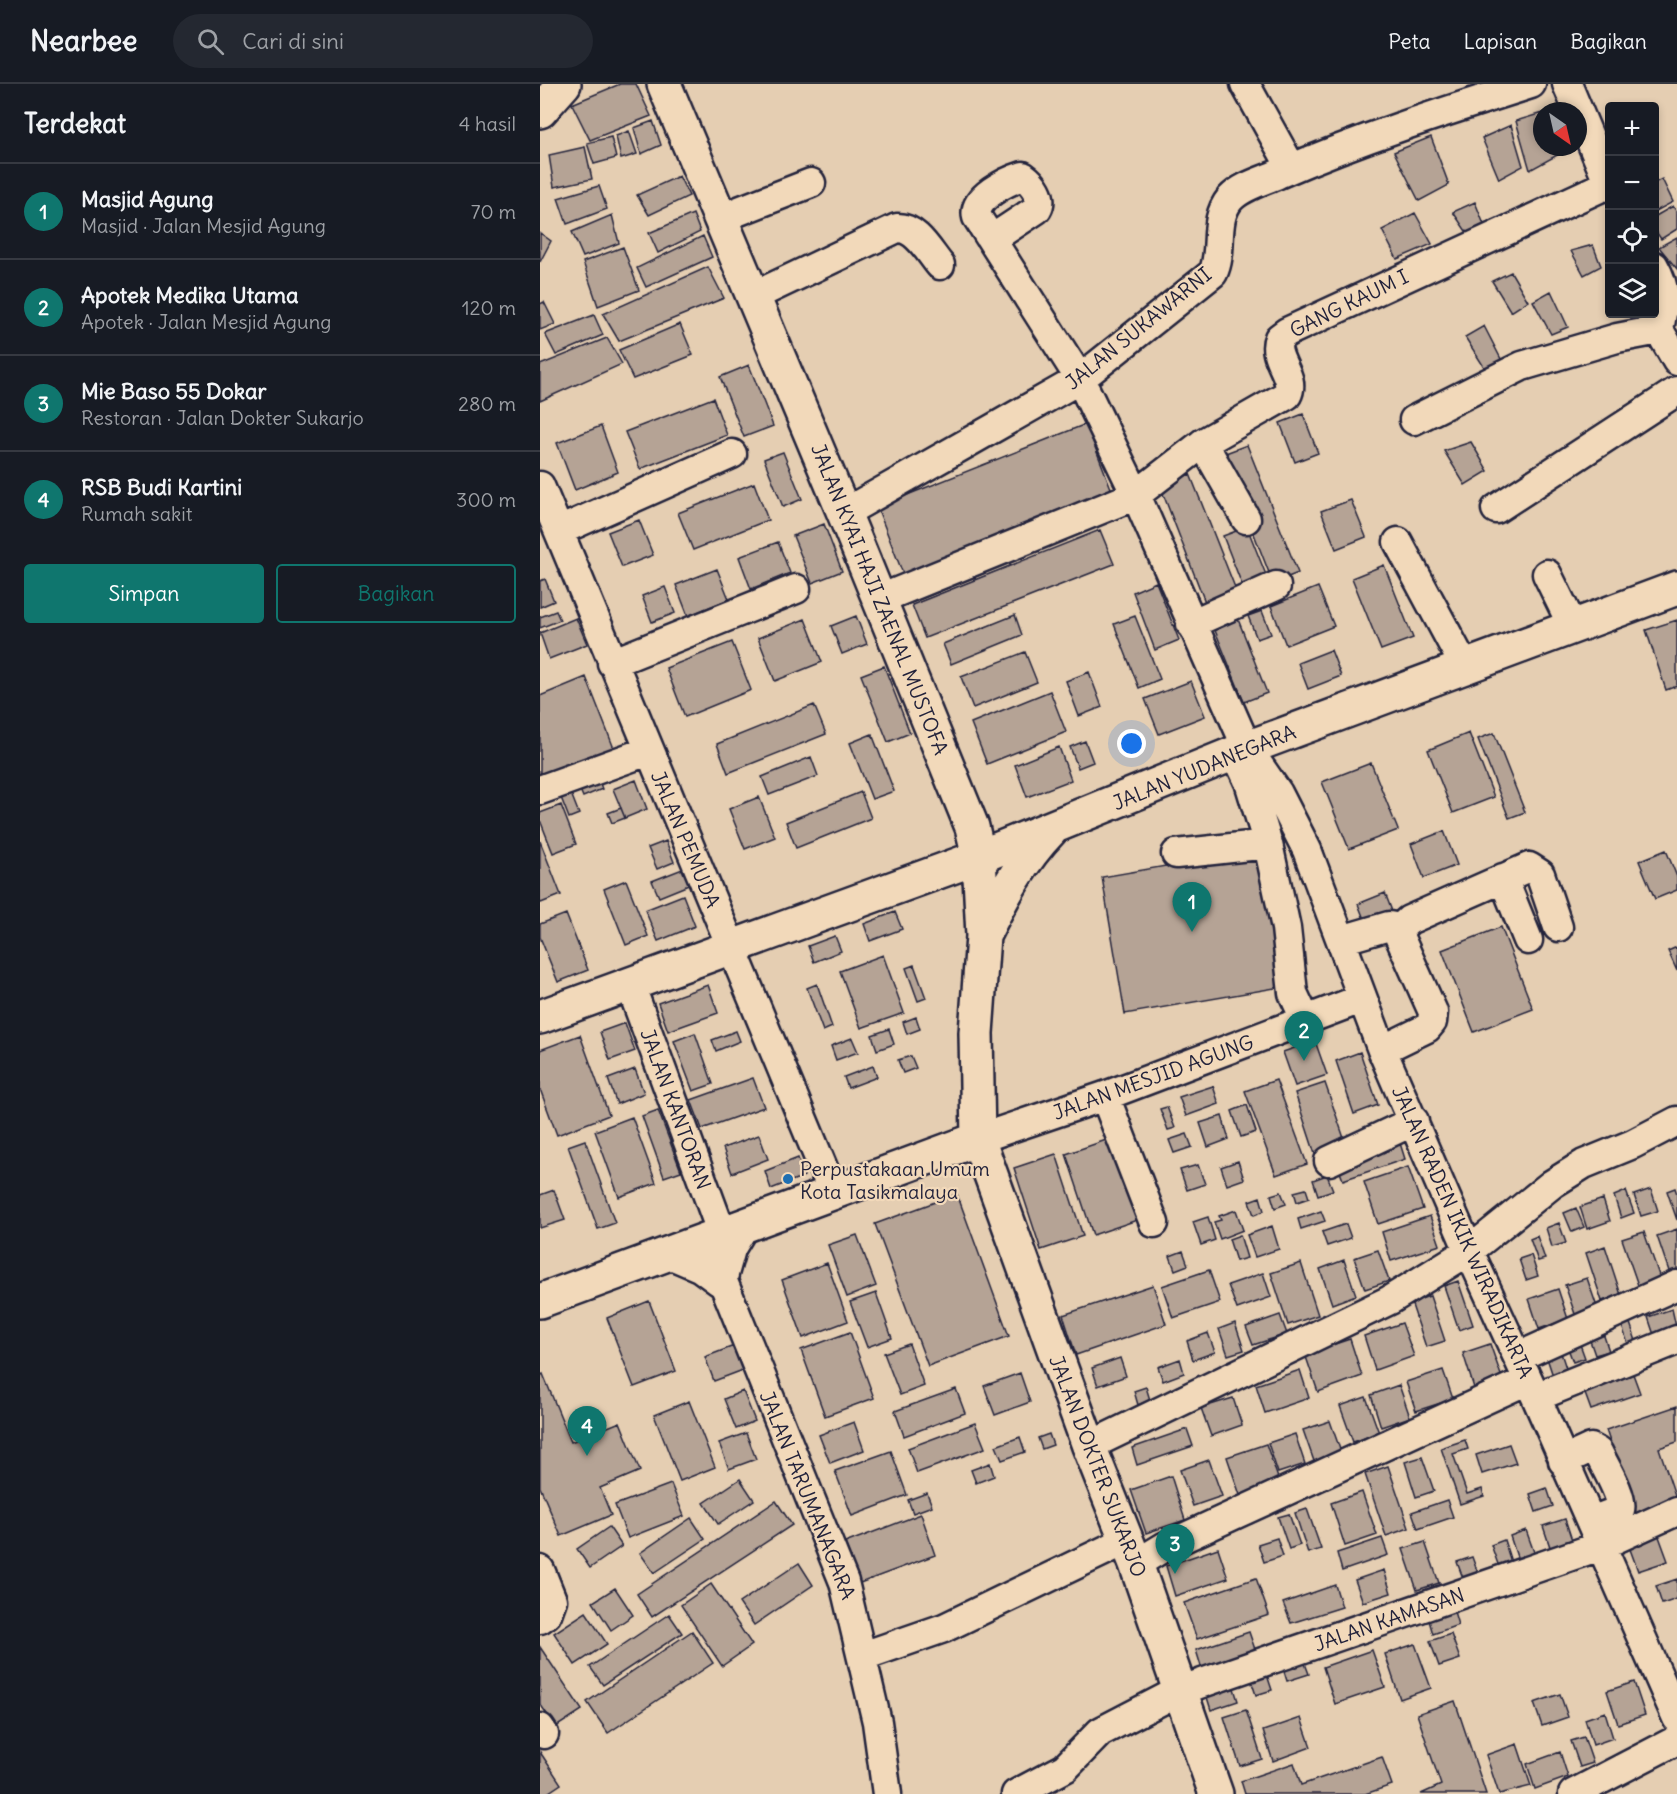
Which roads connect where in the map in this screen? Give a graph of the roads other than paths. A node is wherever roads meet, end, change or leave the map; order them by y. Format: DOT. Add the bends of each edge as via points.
graph roads {
  1 [pos="564,84"];
  2 [pos="664,84"];
  3 [pos="1245,84"];
  4 [pos="1531,84"];
  5 [pos="1567,84"];
  6 [pos="540,111"];
  7 [pos="1291,167"];
  8 [pos="1605,175"];
  9 [pos="811,183"];
  10 [pos="1605,187"];
  11 [pos="721,218"];
  12 [pos="992,239"];
  13 [pos="940,265"];
  14 [pos="1659,274"];
  15 [pos="754,296"];
  16 [pos="1659,330"];
  17 [pos="1677,361"];
  18 [pos="1080,378"];
  19 [pos="1677,391"];
  20 [pos="1414,420"];
  21 [pos="1203,443"];
  22 [pos="732,453"];
  23 [pos="1136,495"];
  24 [pos="1496,509"];
  25 [pos="548,511"];
  26 [pos="844,513"];
  27 [pos="1246,519"];
  28 [pos="1398,542"];
  29 [pos="1547,574"];
  30 [pos="1276,586"];
  31 [pos="1677,588"];
  32 [pos="796,589"];
  33 [pos="880,599"];
  34 [pos="1191,624"];
  35 [pos="1573,627"];
  36 [pos="612,663"];
  37 [pos="1466,669"];
  38 [pos="648,751"];
  39 [pos="1241,751"];
  40 [pos="540,790"];
  41 [pos="1053,828"];
  42 [pos="1268,844"];
  43 [pos="1176,854"];
  44 [pos="979,857"];
  45 [pos="1503,878"];
  46 [pos="1558,927"];
  47 [pos="1398,930"];
  48 [pos="983,936"];
  49 [pos="1341,940"];
  50 [pos="1528,940"];
  51 [pos="731,946"];
  52 [pos="630,984"];
  53 [pos="1361,999"];
  54 [pos="540,1017"];
  55 [pos="1306,1021"];
  56 [pos="1382,1050"];
  57 [pos="1105,1096"];
  58 [pos="1414,1121"];
  59 [pos="1677,1121"];
  60 [pos="978,1139"];
  61 [pos="1329,1161"];
  62 [pos="833,1192"];
  63 [pos="1154,1223"];
  64 [pos="724,1233"];
  65 [pos="1469,1251"];
  66 [pos="672,1253"];
  67 [pos="720,1279"];
  68 [pos="1677,1285"];
  69 [pos="540,1301"];
  70 [pos="1677,1340"];
  71 [pos="1528,1378"];
  72 [pos="1089,1446"];
  73 [pos="1677,1511"];
  74 [pos="1595,1534"];
  75 [pos="1131,1552"];
  76 [pos="540,1570"];
  77 [pos="540,1619"];
  78 [pos="863,1656"];
  79 [pos="1179,1691"];
  80 [pos="1677,1718"];
  81 [pos="1677,1740"];
  82 [pos="887,1794"];
  83 [pos="1016,1794"];
  84 [pos="1216,1794"];
  85 [pos="1574,1794"];
  1 -- 6 [label="main road"];
  2 -- 11 [label="main road, JALAN KYAI HAJI ZAENAL MUSTOFA"];
  3 -- 7 [label="street"];
  4 -- 7 [label="street, JALAN SUKAWARNI" via="1370,136"];
  5 -- 8 [label="street"];
  7 -- 18 [label="street, JALAN SUKAWARNI" via="1231,198 1222,213 1218,262 1213,273"];
  9 -- 11 [label="street"];
  10 -- 21 [label="street, GANG KAUM I" via="1287,332 1279,338 1276,351 1289,382 1287,395"];
  11 -- 15 [label="main road, JALAN KYAI HAJI ZAENAL MUSTOFA"];
  12 -- 12 [label="street" via="976,211 979,202 1023,176 1040,198 1040,204"];
  12 -- 18 [label="street"];
  13 -- 15 [label="street" via="915,235 897,228"];
  14 -- 16 [label="street" via="1665,296"];
  15 -- 26 [label="main road, JALAN KYAI HAJI ZAENAL MUSTOFA"];
  16 -- 17 [label="street"];
  16 -- 20 [label="street" via="1522,366"];
  18 -- 23 [label="street"];
  18 -- 26 [label="street, JALAN SUKAWARNI"];
  19 -- 24 [label="street"];
  21 -- 23 [label="street, GANG KAUM I"];
  21 -- 27 [label="street"];
  22 -- 25 [label="street"];
  23 -- 33 [label="street, GANG KAUM I"];
  23 -- 34 [label="street"];
  25 -- 36 [label="street, JALAN PEMUDA"];
  26 -- 33 [label="main road, JALAN KYAI HAJI ZAENAL MUSTOFA"];
  28 -- 37 [label="street"];
  29 -- 35 [label="street"];
  30 -- 34 [label="street"];
  31 -- 35 [label="main road, JALAN YUDANEGARA"];
  32 -- 36 [label="street"];
  33 -- 44 [label="main road, JALAN KYAI HAJI ZAENAL MUSTOFA" via="963,801"];
  34 -- 39 [label="street"];
  35 -- 37 [label="main road, JALAN YUDANEGARA"];
  36 -- 38 [label="street, JALAN PEMUDA"];
  37 -- 39 [label="main road, JALAN YUDANEGARA"];
  38 -- 40 [label="street"];
  38 -- 51 [label="street, JALAN PEMUDA"];
  39 -- 41 [label="main road, JALAN YUDANEGARA"];
  39 -- 42 [label="street"];
  39 -- 49 [label="street, JALAN RADEN IKIK WIRADIKARTA" via="1278,793 1307,850"];
  41 -- 44 [label="main road, JALAN YUDANEGARA"];
  41 -- 48 [label="main road" via="1029,852"];
  42 -- 43 [label="street"];
  42 -- 55 [label="street" via="1286,928 1293,993"];
  44 -- 48 [label="main road, JALAN KYAI HAJI ZAENAL MUSTOFA"];
  44 -- 51 [label="main road, JALAN YUDANEGARA"];
  45 -- 46 [label="street" via="1529,867 1535,869"];
  45 -- 47 [label="street" via="1409,920"];
  45 -- 50 [label="street"];
  47 -- 49 [label="street" via="1389,927"];
  47 -- 56 [label="street" via="1434,1017 1427,1028"];
  48 -- 60 [label="main road, JALAN KYAI HAJI ZAENAL MUSTOFA" via="976,1034"];
  49 -- 53 [label="street, JALAN RADEN IKIK WIRADIKARTA"];
  51 -- 52 [label="main road, JALAN YUDANEGARA"];
  51 -- 62 [label="street, JALAN PEMUDA"];
  52 -- 54 [label="main road, JALAN YUDANEGARA"];
  52 -- 64 [label="street, JALAN KANTORAN"];
  53 -- 55 [label="street, JALAN MESJID AGUNG"];
  53 -- 56 [label="street, JALAN RADEN IKIK WIRADIKARTA"];
  55 -- 57 [label="street, JALAN MESJID AGUNG"];
  56 -- 58 [label="street, JALAN RADEN IKIK WIRADIKARTA"];
  57 -- 60 [label="street, JALAN MESJID AGUNG"];
  57 -- 63 [label="street"];
  58 -- 61 [label="street"];
  58 -- 65 [label="street, JALAN RADEN IKIK WIRADIKARTA"];
  59 -- 65 [label="street" via="1584,1164 1534,1197"];
  60 -- 62 [label="main road"];
  60 -- 72 [label="main road, JALAN DOKTER SUKARJO"];
  62 -- 64 [label="main road"];
  64 -- 66 [label="main road"];
  64 -- 67 [label="main road" via="729,1247"];
  65 -- 71 [label="street, JALAN RADEN IKIK WIRADIKARTA"];
  65 -- 72 [label="street" via="1390,1300"];
  66 -- 67 [label="main road" via="702,1265"];
  66 -- 69 [label="main road"];
  67 -- 78 [label="street, JALAN TARUMANAGARA" via="837,1560"];
  68 -- 71 [label="street"];
  70 -- 71 [label="street"];
  71 -- 74 [label="street, JALAN RADEN IKIK WIRADIKARTA"];
  71 -- 75 [label="street" via="1164,1547"];
  72 -- 75 [label="main road, JALAN DOKTER SUKARJO"];
  73 -- 74 [label="street, JALAN KAMASAN"];
  74 -- 79 [label="street, JALAN KAMASAN"];
  74 -- 80 [label="street, JALAN RADEN IKIK WIRADIKARTA"];
  75 -- 78 [label="street" via="944,1628"];
  75 -- 79 [label="main road, JALAN DOKTER SUKARJO"];
  76 -- 77 [label="street" via="552,1600 547,1614"];
  78 -- 82 [label="street, JALAN TARUMANAGARA"];
  79 -- 83 [label="street, JALAN KAMASAN" via="1100,1732 1065,1768"];
  79 -- 84 [label="main road, JALAN DOKTER SUKARJO"];
  81 -- 85 [label="street"];
}
